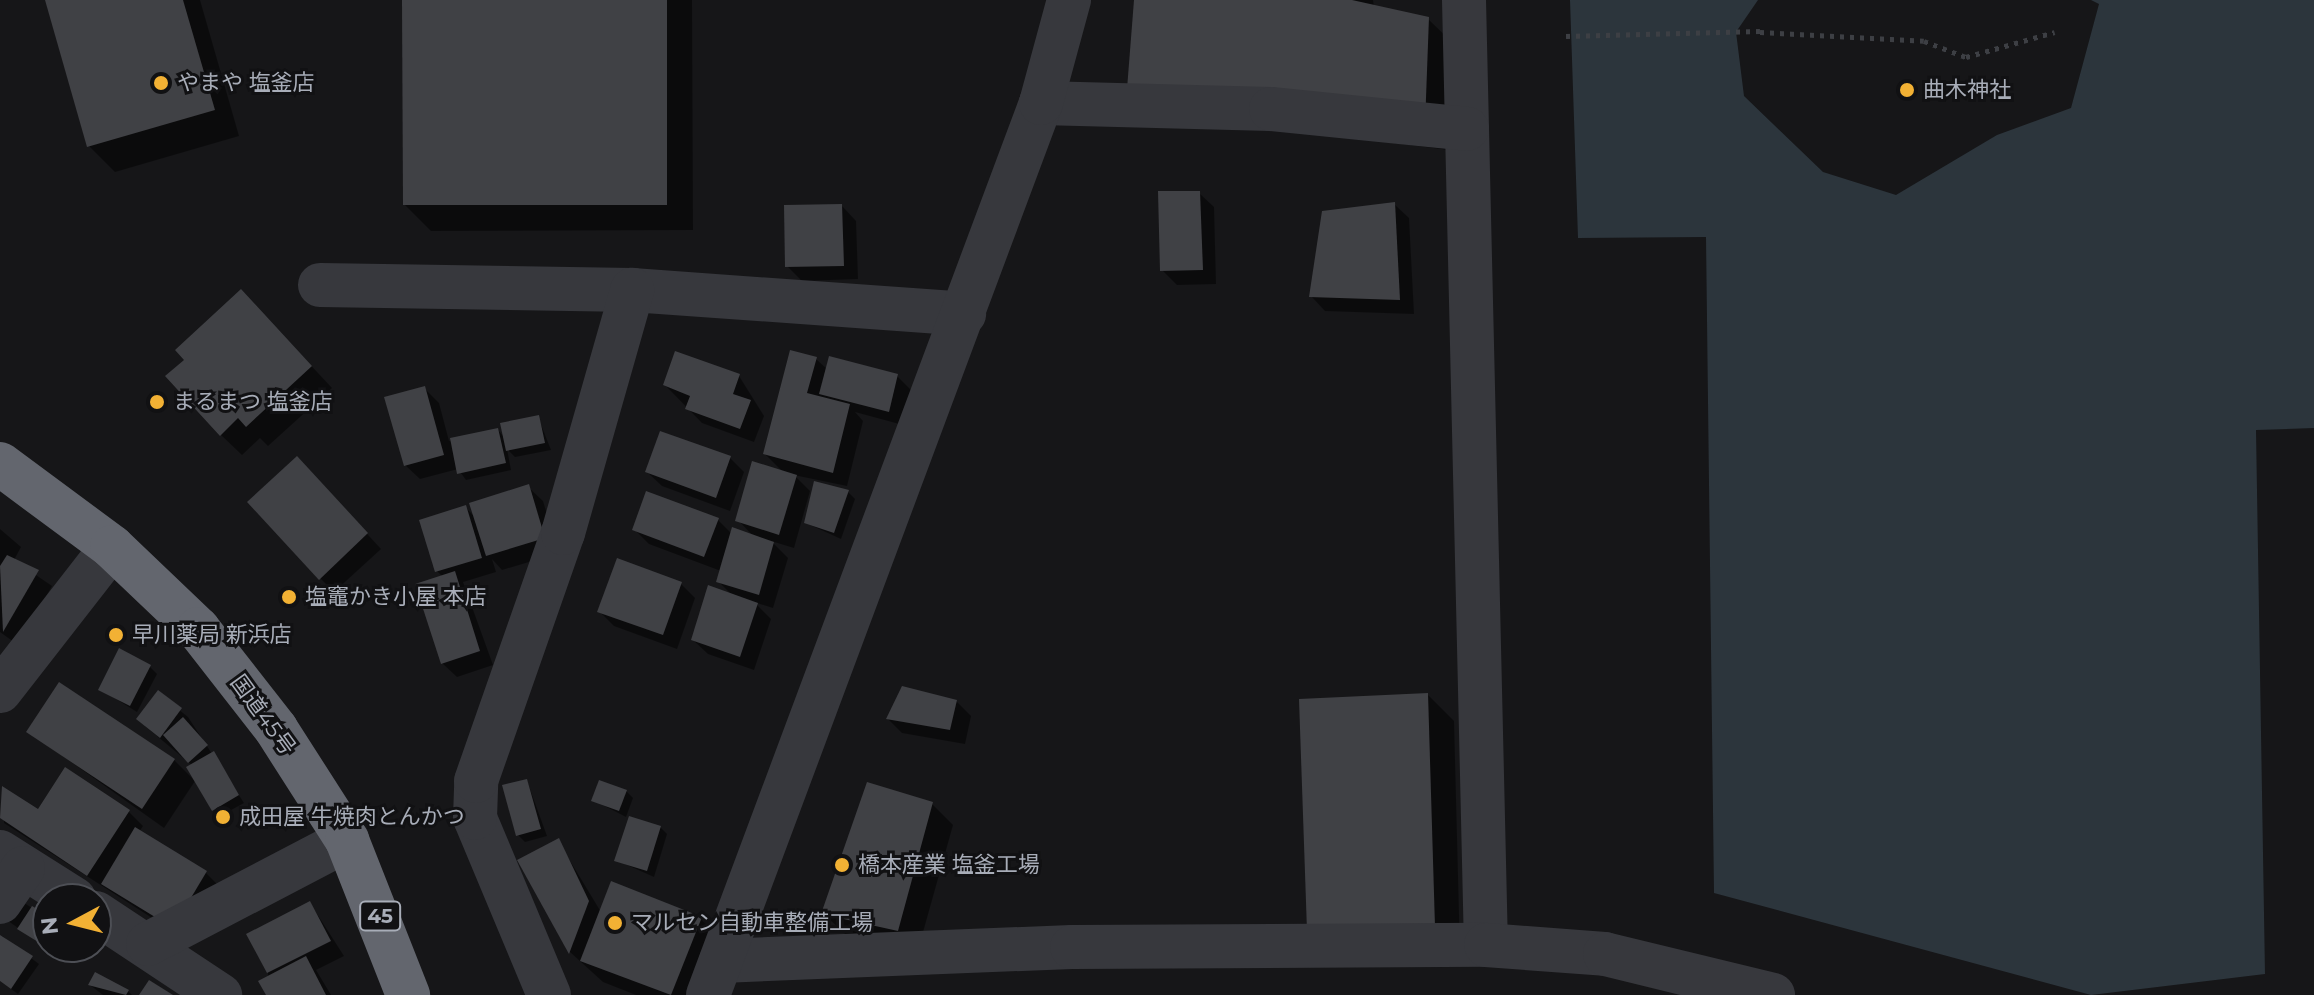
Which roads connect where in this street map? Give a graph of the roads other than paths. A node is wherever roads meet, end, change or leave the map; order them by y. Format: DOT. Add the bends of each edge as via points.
graph roads {
  1 [pos="1069,0"];
  2 [pos="1464,0"];
  3 [pos="1041,103"];
  4 [pos="1467,129"];
  5 [pos="320,285"];
  6 [pos="632,290"];
  7 [pos="964,314"];
  8 [pos="0,464"];
  9 [pos="112,547"];
  10 [pos="0,691"];
  11 [pos="347,840"];
  12 [pos="8,874"];
  13 [pos="32,883"];
  14 [pos="112,923"];
  15 [pos="148,944"];
  16 [pos="1486,945"];
  17 [pos="714,978"];
  18 [pos="220,995"];
  19 [pos="408,995"];
  20 [pos="549,995"];
  21 [pos="1773,995"];
  1 -- 3 [label="street"];
  2 -- 4 [label="street"];
  3 -- 4 [label="street" via="1271,109"];
  3 -- 7 [label="street"];
  4 -- 16 [label="street"];
  5 -- 6 [label="street"];
  6 -- 7 [label="street"];
  6 -- 20 [label="street" via="563,533 476,781 475,818"];
  7 -- 17 [label="street"];
  8 -- 9 [label="highway, 国道45号 / 45"];
  9 -- 10 [label="street"];
  9 -- 11 [label="highway, 国道45号 / 45" via="198,629 276,729"];
  11 -- 15 [label="street"];
  11 -- 19 [label="highway, 国道45号 / 45"];
  12 -- 13 [label="street"];
  14 -- 15 [label="street"];
  15 -- 18 [label="street"];
  16 -- 17 [label="street" via="1072,947"];
  16 -- 21 [label="street" via="1605,954"];
}
